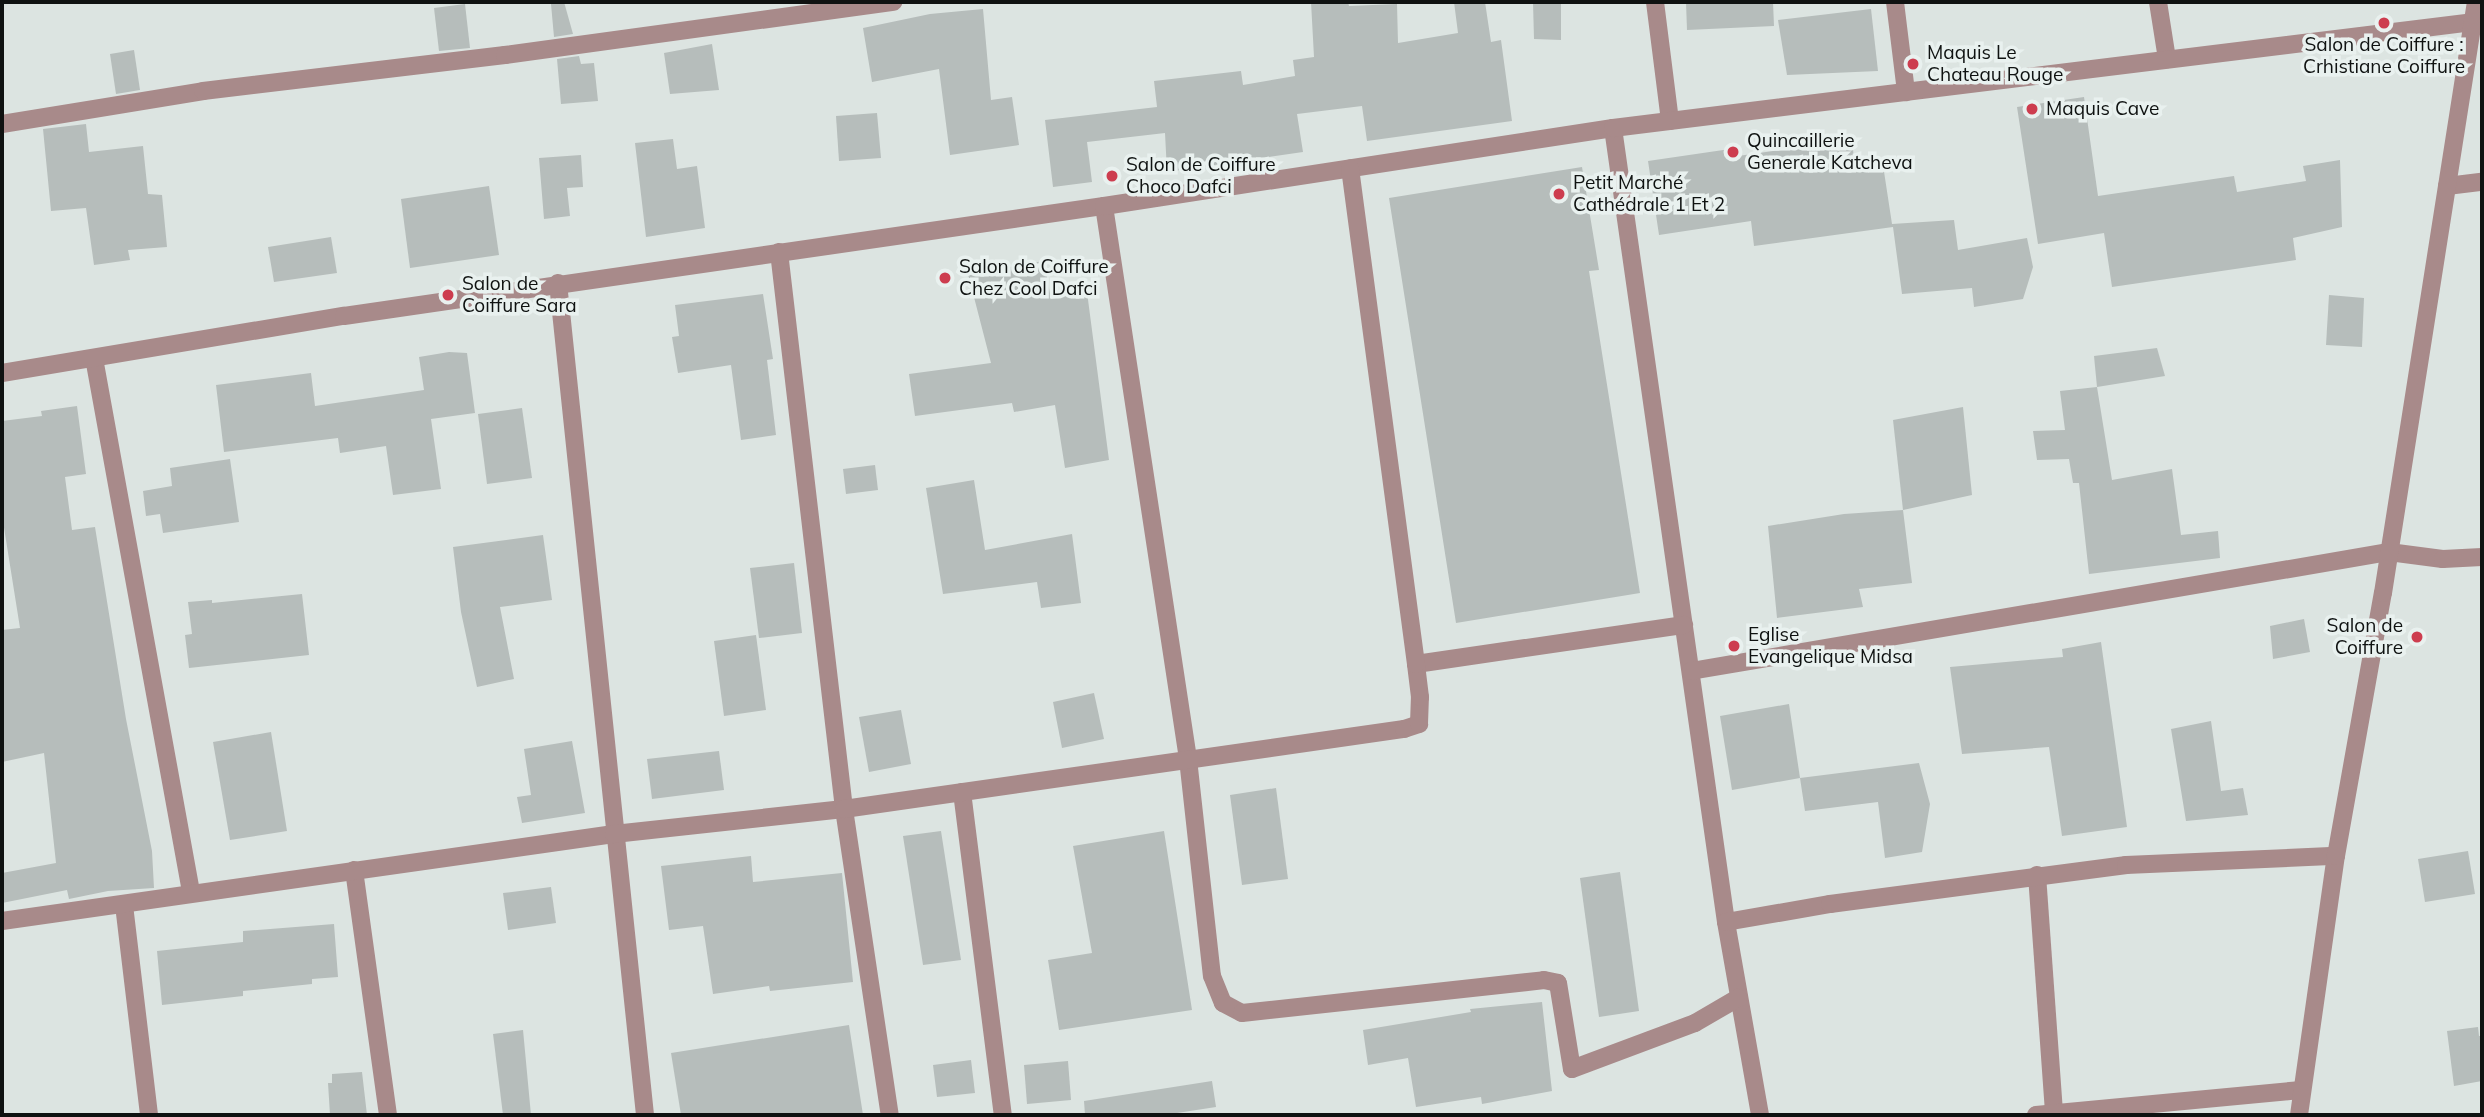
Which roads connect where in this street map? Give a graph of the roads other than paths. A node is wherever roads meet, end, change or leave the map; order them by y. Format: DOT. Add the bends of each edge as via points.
graph roads {
  1 [pos="893,2"];
  2 [pos="1654,2"];
  3 [pos="1895,2"];
  4 [pos="2158,2"];
  5 [pos="2476,2"];
  6 [pos="2477,22"];
  7 [pos="2167,60"];
  8 [pos="1906,92"];
  9 [pos="1670,121"];
  10 [pos="2,124"];
  11 [pos="1613,128"];
  12 [pos="1350,168"];
  13 [pos="2482,182"];
  14 [pos="2447,186"];
  15 [pos="1104,206"];
  16 [pos="779,252"];
  17 [pos="558,284"];
  18 [pos="94,358"];
  19 [pos="2,373"];
  20 [pos="2389,552"];
  21 [pos="2482,556"];
  22 [pos="1684,625"];
  23 [pos="1416,664"];
  24 [pos="1691,671"];
  25 [pos="1188,759"];
  26 [pos="962,792"];
  27 [pos="844,808"];
  28 [pos="614,834"];
  29 [pos="2336,856"];
  30 [pos="354,870"];
  31 [pos="2037,875"];
  32 [pos="191,892"];
  33 [pos="124,905"];
  34 [pos="2,921"];
  35 [pos="1726,922"];
  36 [pos="1738,998"];
  37 [pos="2302,1090"];
  38 [pos="2045,1114"];
  39 [pos="149,1115"];
  40 [pos="388,1115"];
  41 [pos="645,1115"];
  42 [pos="890,1115"];
  43 [pos="1003,1115"];
  44 [pos="1760,1115"];
  45 [pos="2299,1115"];
  1 -- 10 [label="street" via="203,92"];
  2 -- 9 [label="street"];
  3 -- 8 [label="street"];
  4 -- 7 [label="street"];
  5 -- 6 [label="street"];
  6 -- 7 [label="street"];
  6 -- 14 [label="street"];
  7 -- 8 [label="street"];
  8 -- 9 [label="street"];
  9 -- 11 [label="street"];
  11 -- 12 [label="street"];
  11 -- 22 [label="street"];
  12 -- 15 [label="street"];
  12 -- 23 [label="street"];
  13 -- 14 [label="street"];
  14 -- 20 [label="street"];
  15 -- 16 [label="street"];
  15 -- 25 [label="street"];
  16 -- 17 [label="street"];
  16 -- 27 [label="street"];
  17 -- 18 [label="street"];
  17 -- 28 [label="street"];
  18 -- 19 [label="street"];
  18 -- 32 [label="street"];
  20 -- 21 [label="street" via="2443,559"];
  20 -- 24 [label="street"];
  20 -- 29 [label="street"];
  22 -- 23 [label="street"];
  22 -- 24 [label="street"];
  23 -- 25 [label="street" via="1419,724"];
  24 -- 35 [label="street"];
  25 -- 26 [label="street"];
  25 -- 36 [label="street" via="1212,976 1223,1003 1242,1013 1544,980 1558,983 1572,1069 1695,1023"];
  26 -- 27 [label="street"];
  26 -- 43 [label="street"];
  27 -- 28 [label="street"];
  27 -- 42 [label="street"];
  28 -- 30 [label="street"];
  28 -- 41 [label="street"];
  29 -- 31 [label="street" via="2126,865"];
  29 -- 37 [label="street"];
  30 -- 32 [label="street"];
  30 -- 40 [label="street"];
  31 -- 35 [label="street"];
  31 -- 38 [label="street"];
  32 -- 33 [label="street"];
  33 -- 34 [label="street"];
  33 -- 39 [label="street"];
  35 -- 36 [label="street"];
  36 -- 44 [label="street"];
  37 -- 38 [label="street"];
  37 -- 45 [label="street"];
}
